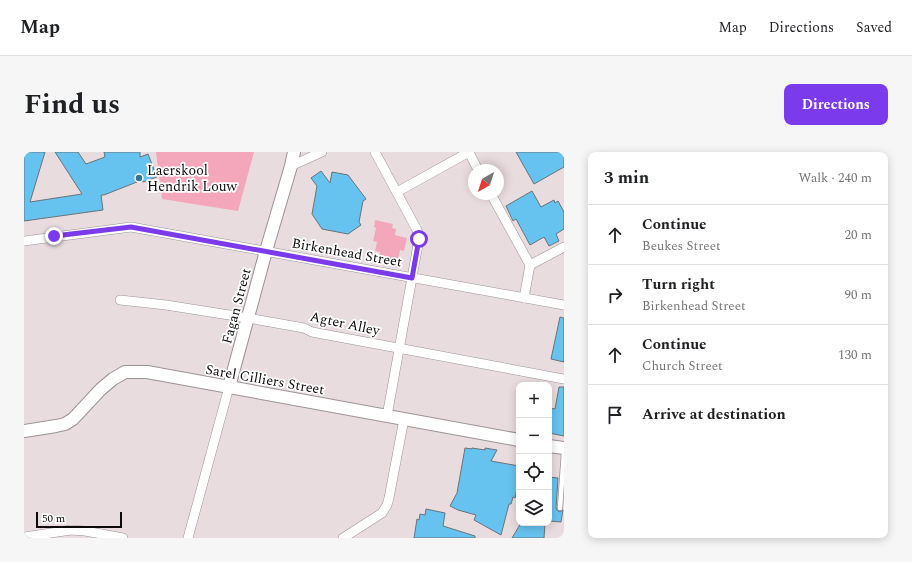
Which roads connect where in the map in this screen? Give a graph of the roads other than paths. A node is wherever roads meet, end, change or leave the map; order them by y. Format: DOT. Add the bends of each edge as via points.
graph roads {
  1 [pos="294,152"];
  2 [pos="322,152"];
  3 [pos="375,152"];
  4 [pos="469,152"];
  5 [pos="475,164"];
  6 [pos="291,166"];
  7 [pos="397,192"];
  8 [pos="494,200"];
  9 [pos="24,241"];
  10 [pos="564,247"];
  11 [pos="266,251"];
  12 [pos="530,265"];
  13 [pos="412,278"];
  14 [pos="524,298"];
  15 [pos="120,300"];
  16 [pos="564,305"];
  17 [pos="248,318"];
  18 [pos="399,348"];
  19 [pos="564,379"];
  20 [pos="229,387"];
  21 [pos="387,416"];
  22 [pos="404,419"];
  23 [pos="24,431"];
  24 [pos="516,439"];
  25 [pos="552,446"];
  26 [pos="564,448"];
  27 [pos="564,452"];
  28 [pos="560,508"];
  29 [pos="24,537"];
  30 [pos="123,538"];
  31 [pos="188,538"];
  32 [pos="343,538"];
  1 -- 6 [label="street, Fagan Street"];
  2 -- 6 [label="street"];
  3 -- 7 [label="street"];
  4 -- 5 [label="street"];
  4 -- 7 [label="street"];
  6 -- 11 [label="street, Fagan Street"];
  7 -- 13 [label="street" via="419,235"];
  8 -- 12 [label="street"];
  9 -- 11 [label="street, Birkenhead Street" via="131,227"];
  10 -- 12 [label="street"];
  11 -- 13 [label="street, Birkenhead Street"];
  11 -- 17 [label="street, Fagan Street"];
  12 -- 14 [label="street"];
  13 -- 14 [label="street, Birkenhead Street"];
  13 -- 18 [label="street"];
  14 -- 16 [label="street, Birkenhead Street"];
  15 -- 17 [label="street, Agter Alley"];
  17 -- 18 [label="street, Agter Alley"];
  17 -- 20 [label="street, Fagan Street"];
  18 -- 19 [label="street, Agter Alley"];
  18 -- 21 [label="street"];
  20 -- 21 [label="street, Sarel Cilliers Street"];
  20 -- 23 [label="street, Sarel Cilliers Street" via="147,372 125,372 101,389 65,424"];
  20 -- 31 [label="street, Fagan Street"];
  21 -- 22 [label="street, Sarel Cilliers Street"];
  22 -- 24 [label="street, Sarel Cilliers Street"];
  22 -- 32 [label="street" via="387,505 382,513"];
  25 -- 26 [label="street"];
  27 -- 28 [label="lane"];
  29 -- 30 [label="street" via="71,530"];
}
